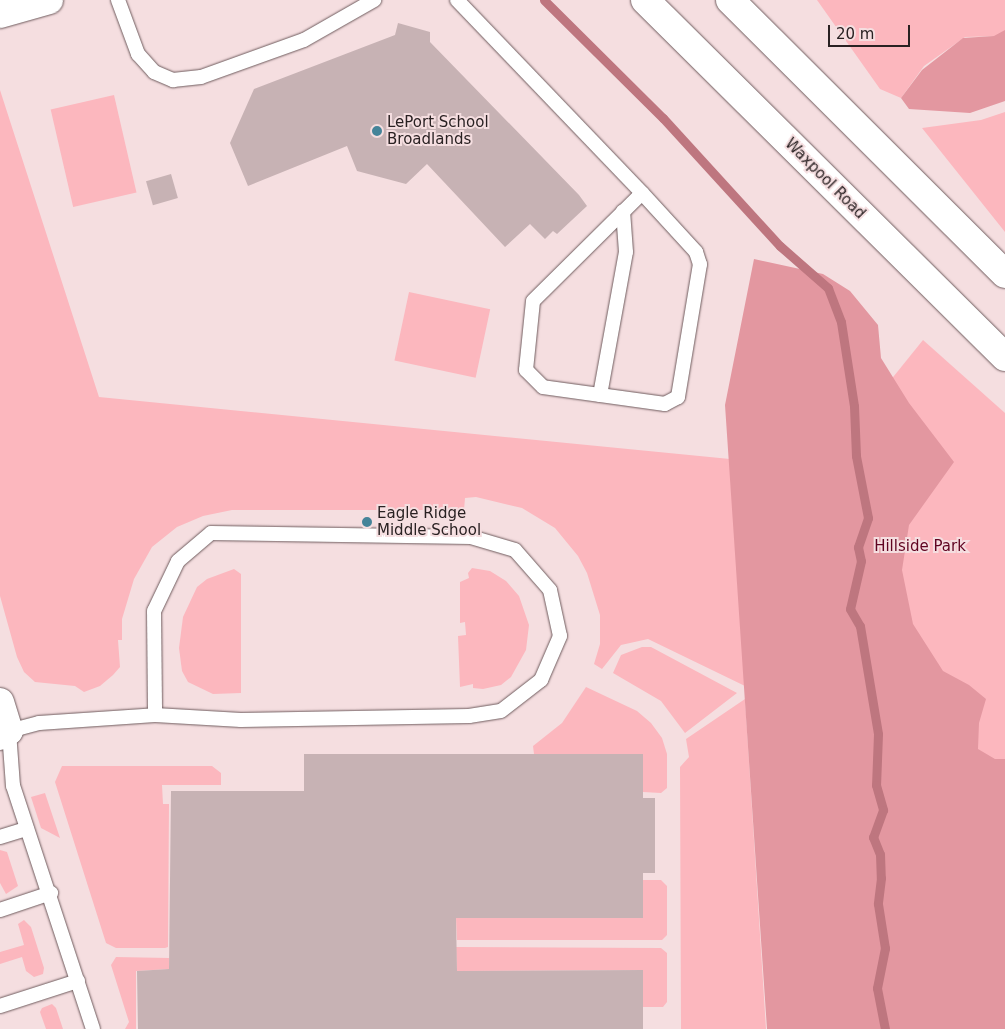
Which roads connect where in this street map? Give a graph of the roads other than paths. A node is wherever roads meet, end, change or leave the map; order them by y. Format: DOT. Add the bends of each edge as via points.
graph roads {
  1 [pos="49,0"];
  2 [pos="118,0"];
  3 [pos="374,0"];
  4 [pos="457,0"];
  5 [pos="646,0"];
  6 [pos="730,0"];
  7 [pos="0,14"];
  8 [pos="642,193"];
  9 [pos="623,211"];
  10 [pos="1005,274"];
  11 [pos="1005,357"];
  12 [pos="600,396"];
  13 [pos="0,702"];
  14 [pos="155,715"];
  15 [pos="5,734"];
  16 [pos="27,829"];
  17 [pos="0,837"];
  18 [pos="51,893"];
  19 [pos="0,910"];
  20 [pos="78,981"];
  21 [pos="0,1006"];
  22 [pos="93,1029"];
  1 -- 7 [label="street"];
  2 -- 3 [label="lane" via="138,54 154,72 173,80 201,77 304,40"];
  4 -- 8 [label="lane"];
  5 -- 11 [label="street, Waxpool Road"];
  6 -- 10 [label="street"];
  8 -- 9 [label="lane"];
  8 -- 12 [label="lane" via="696,252 700,264 678,397 665,404"];
  9 -- 12 [label="lane" via="626,252"];
  9 -- 12 [label="lane" via="534,301 526,370 543,387"];
  13 -- 15 [label="street"];
  14 -- 14 [label="lane" via="241,720 469,716 500,711 541,680 560,636 550,590 514,550 471,537 211,533 178,561 154,611"];
  14 -- 15 [label="lane" via="39,723"];
  15 -- 16 [label="lane" via="13,786"];
  16 -- 17 [label="lane"];
  16 -- 18 [label="lane"];
  18 -- 19 [label="lane"];
  18 -- 20 [label="lane"];
  20 -- 21 [label="lane"];
  20 -- 22 [label="lane"];
}
